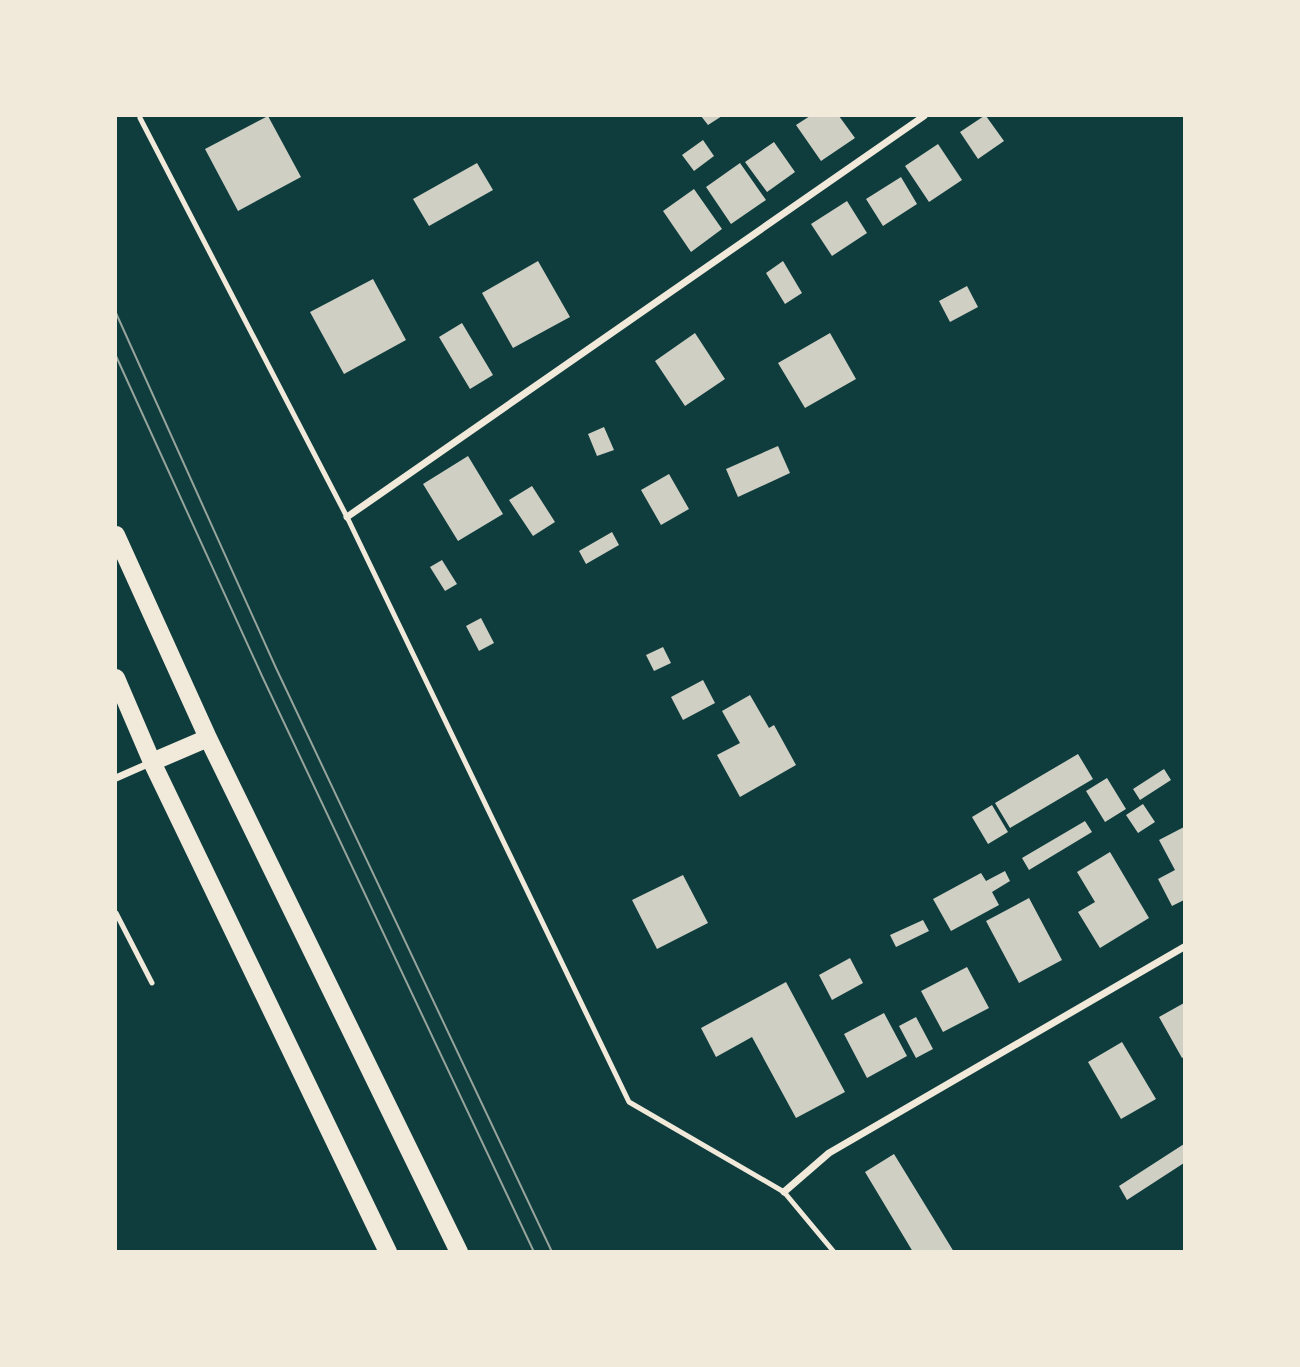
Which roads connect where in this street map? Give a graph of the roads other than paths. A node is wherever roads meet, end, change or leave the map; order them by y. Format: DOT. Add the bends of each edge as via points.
graph roads {
  1 [pos="924,116"];
  2 [pos="140,118"];
  3 [pos="346,517"];
  4 [pos="116,535"];
  5 [pos="116,678"];
  6 [pos="208,738"];
  7 [pos="152,762"];
  8 [pos="116,778"];
  9 [pos="116,913"];
  10 [pos="1185,947"];
  11 [pos="152,983"];
  12 [pos="784,1192"];
  13 [pos="388,1251"];
  14 [pos="459,1251"];
  15 [pos="834,1251"];
  1 -- 3 [label="street"];
  2 -- 3 [label="lane"];
  3 -- 12 [label="lane" via="629,1102"];
  4 -- 6 [label="main road"];
  5 -- 7 [label="main road"];
  6 -- 7 [label="main road"];
  6 -- 14 [label="main road"];
  7 -- 8 [label="street"];
  7 -- 13 [label="main road"];
  9 -- 11 [label="lane"];
  10 -- 12 [label="street" via="829,1153"];
  12 -- 15 [label="lane"];
}
